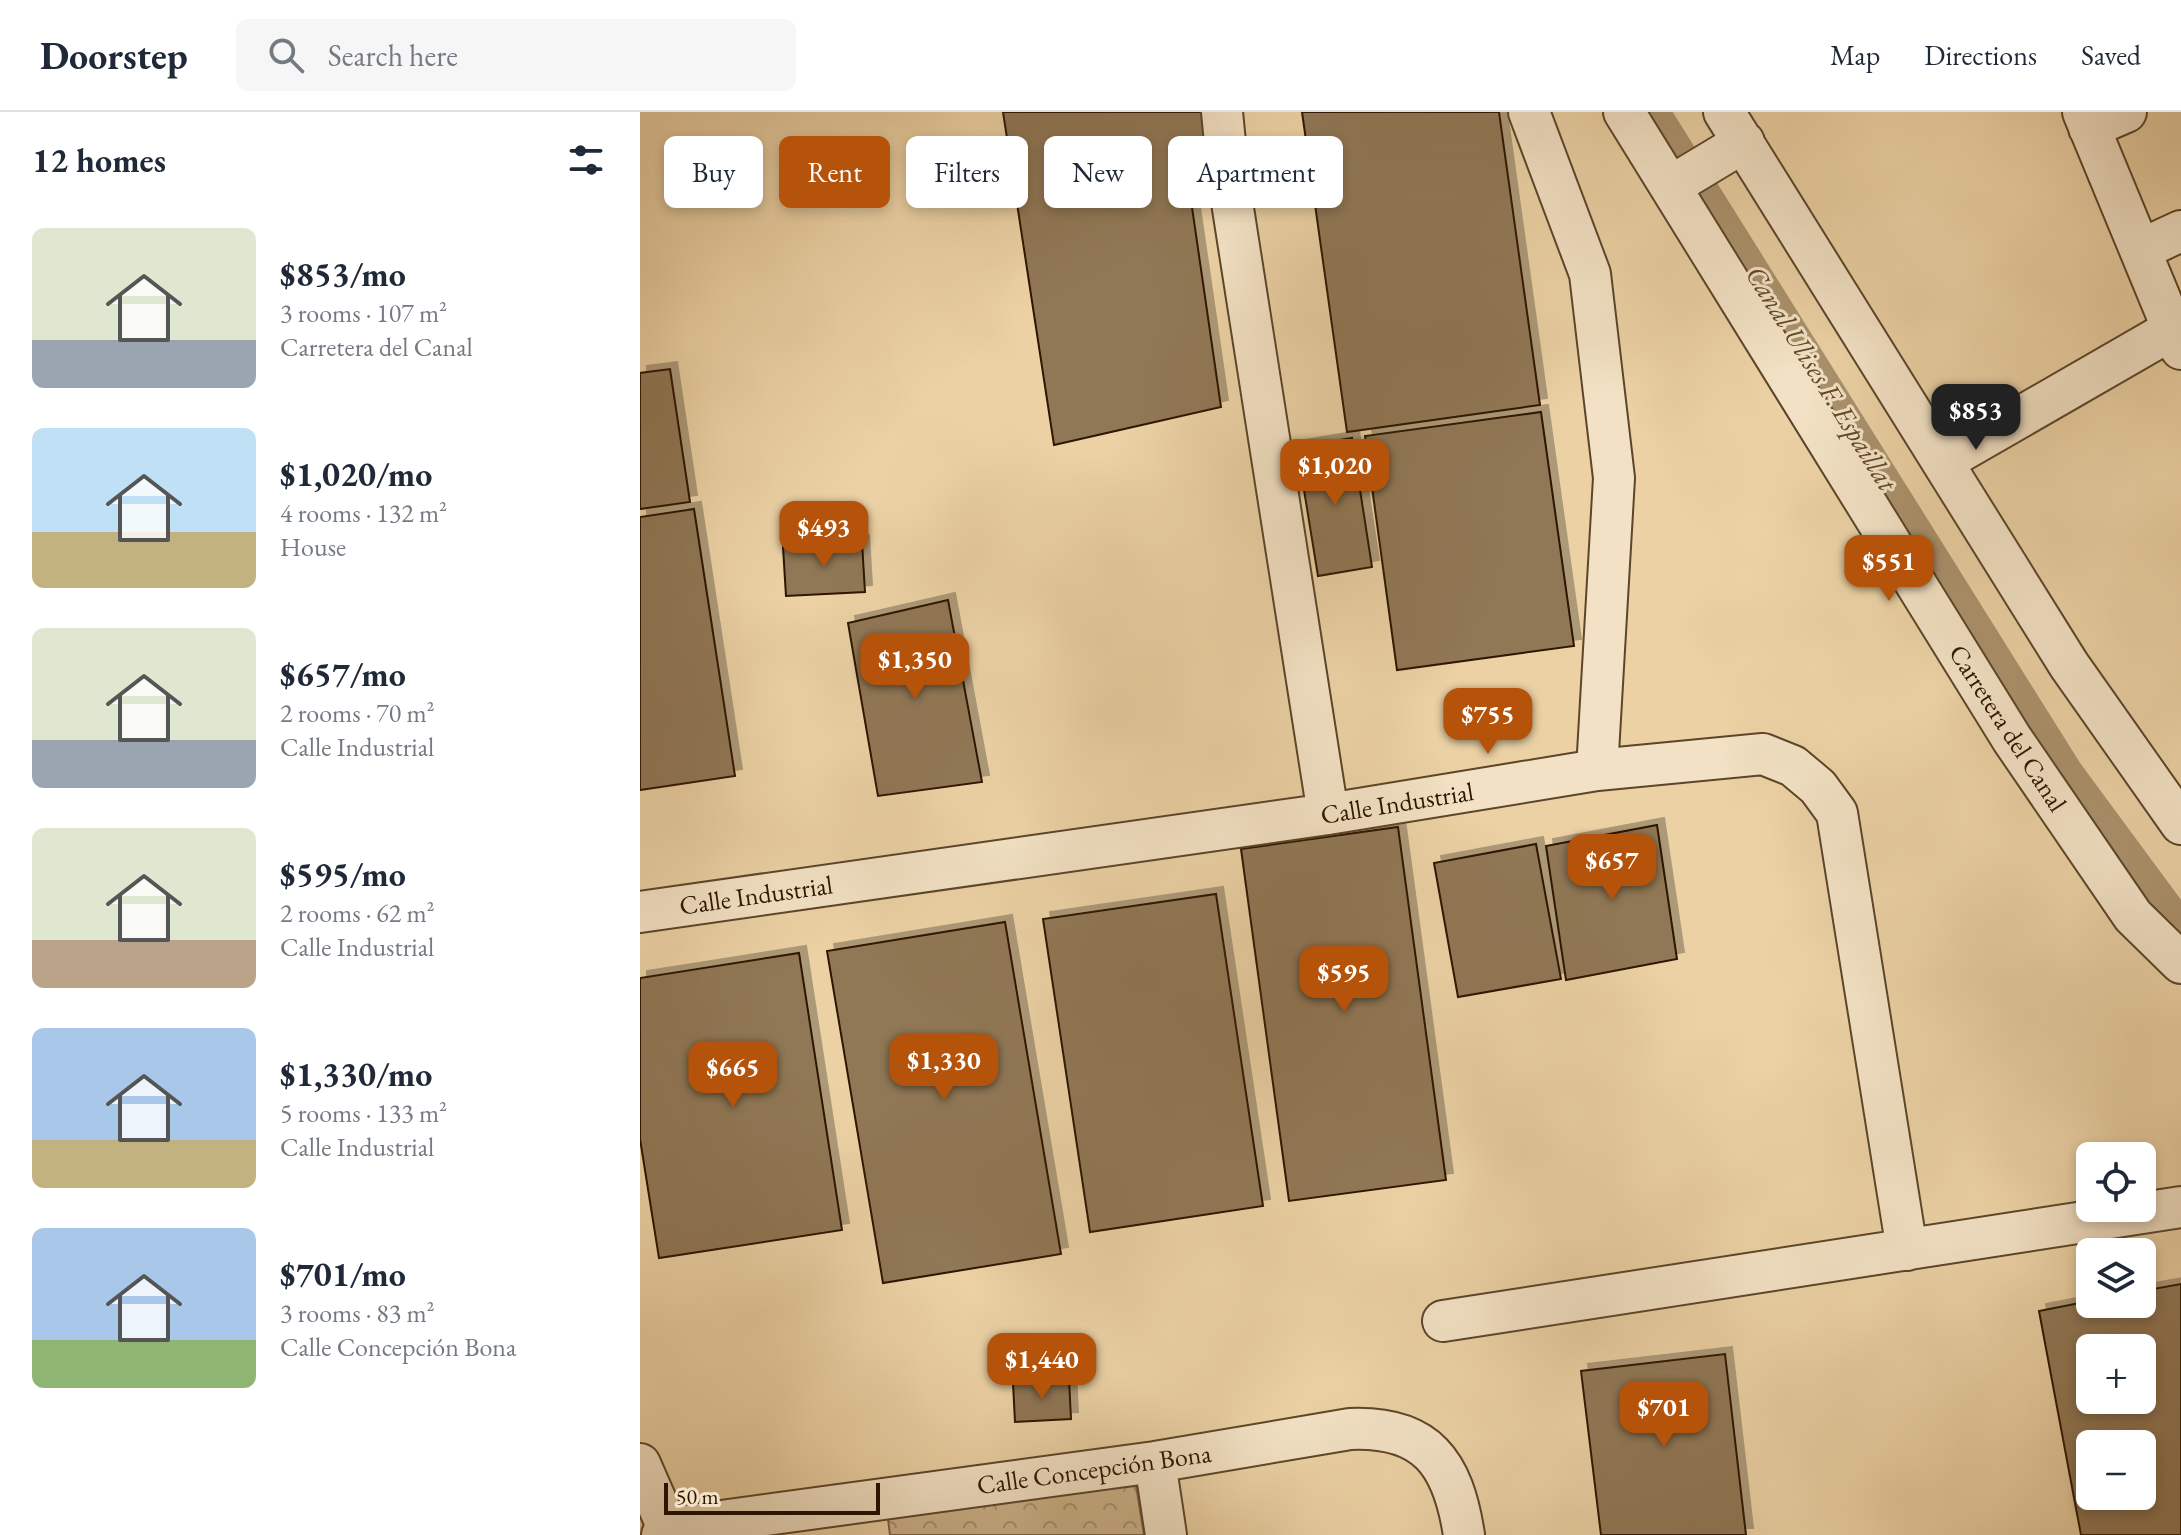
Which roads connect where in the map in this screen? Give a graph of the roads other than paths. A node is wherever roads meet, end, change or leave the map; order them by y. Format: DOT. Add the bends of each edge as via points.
graph roads {
  1 [pos="1222,112"];
  2 [pos="1529,112"];
  3 [pos="1624,112"];
  4 [pos="2126,112"];
  5 [pos="2086,120"];
  6 [pos="1729,137"];
  7 [pos="1677,182"];
  8 [pos="2181,231"];
  9 [pos="2140,250"];
  10 [pos="2177,339"];
  11 [pos="1944,461"];
  12 [pos="1597,770"];
  13 [pos="1328,814"];
  14 [pos="2181,824"];
  15 [pos="640,912"];
  16 [pos="2181,963"];
  17 [pos="2181,1207"];
  18 [pos="1907,1250"];
  19 [pos="1443,1321"];
  20 [pos="1155,1462"];
  21 [pos="640,1464"];
  22 [pos="875,1518"];
  23 [pos="668,1533"];
  24 [pos="1166,1535"];
  25 [pos="1464,1535"];
  1 -- 13 [label="street"];
  2 -- 12 [label="street" via="1590,274 1614,478"];
  3 -- 7 [label="street, Carretera del Canal"];
  4 -- 5 [label="street"];
  5 -- 9 [label="street"];
  6 -- 7 [label="street"];
  6 -- 11 [label="street"];
  7 -- 16 [label="street, Carretera del Canal" via="2012,739 2133,916"];
  8 -- 9 [label="street"];
  9 -- 10 [label="street"];
  10 -- 11 [label="street"];
  11 -- 14 [label="street" via="2069,665"];
  12 -- 13 [label="street, Calle Industrial"];
  12 -- 18 [label="street, Calle Industrial" via="1763,754 1793,766 1837,813"];
  13 -- 15 [label="street, Calle Industrial"];
  17 -- 18 [label="street"];
  18 -- 19 [label="street"];
  20 -- 22 [label="street, Calle Concepción Bona"];
  20 -- 24 [label="street"];
  20 -- 25 [label="street, Calle Concepción Bona" via="1380,1428 1410,1436 1441,1461 1458,1494"];
  21 -- 23 [label="street"];
  22 -- 23 [label="street, Calle Concepción Bona"];
}
